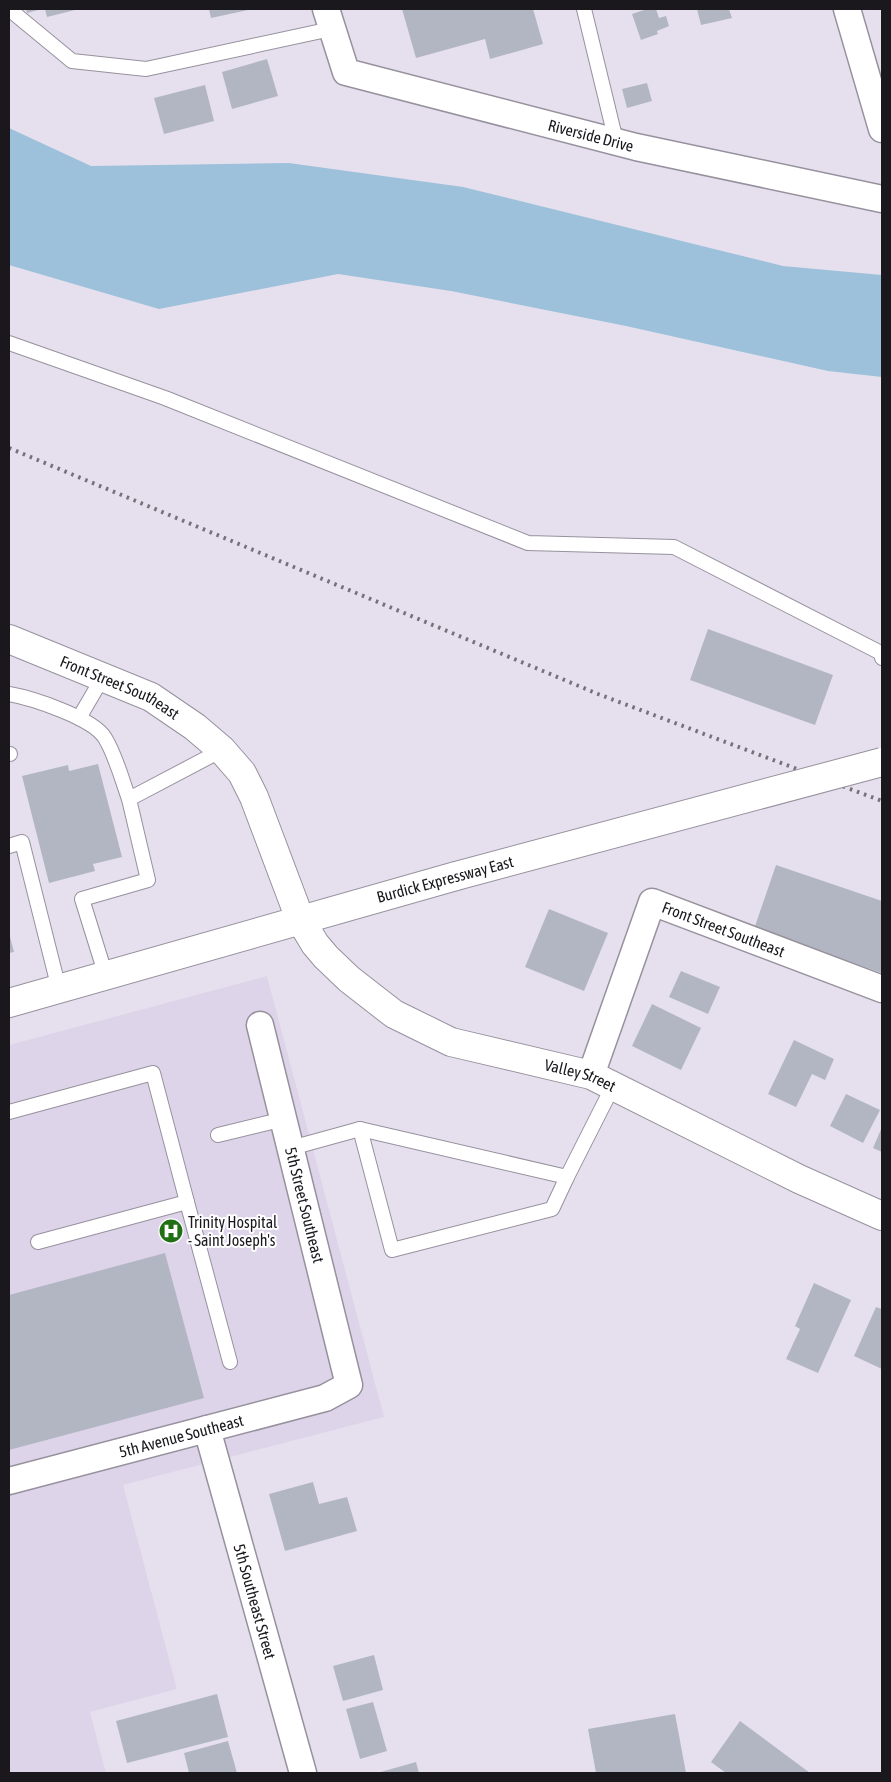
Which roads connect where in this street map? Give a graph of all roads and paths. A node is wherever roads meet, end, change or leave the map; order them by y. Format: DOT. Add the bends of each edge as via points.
graph roads {
  1 [pos="9,9"];
  2 [pos="584,9"];
  3 [pos="847,9"];
  4 [pos="329,19"];
  5 [pos="882,129"];
  6 [pos="616,141"];
  7 [pos="882,199"];
  8 [pos="9,343"];
  9 [pos="9,639"];
  10 [pos="882,655"];
  11 [pos="103,677"];
  12 [pos="9,694"];
  13 [pos="79,718"];
  14 [pos="222,750"];
  15 [pos="882,762"];
  16 [pos="129,799"];
  17 [pos="9,846"];
  18 [pos="300,919"];
  19 [pos="106,976"];
  20 [pos="60,989"];
  21 [pos="882,989"];
  22 [pos="9,1003"];
  23 [pos="260,1025"];
  24 [pos="602,1081"];
  25 [pos="9,1112"];
  26 [pos="284,1119"];
  27 [pos="360,1129"];
  28 [pos="218,1135"];
  29 [pos="291,1148"];
  30 [pos="567,1177"];
  31 [pos="187,1202"];
  32 [pos="882,1216"];
  33 [pos="38,1242"];
  34 [pos="230,1362"];
  35 [pos="349,1385"];
  36 [pos="207,1429"];
  37 [pos="9,1481"];
  38 [pos="303,1773"];
  1 -- 4 [label="lane" via="72,60 146,69"];
  2 -- 6 [label="lane"];
  3 -- 5 [label="street"];
  4 -- 6 [label="street, Riverside Drive" via="346,72"];
  6 -- 7 [label="street, Riverside Drive"];
  8 -- 10 [label="lane" via="165,398 528,543 674,547"];
  9 -- 11 [label="main road, Front Street Southeast"];
  11 -- 13 [label="lane"];
  11 -- 14 [label="main road, Front Street Southeast" via="151,697"];
  12 -- 13 [label="lane" via="32,698"];
  13 -- 16 [label="lane" via="105,737"];
  14 -- 16 [label="lane"];
  14 -- 18 [label="main road" via="242,772 254,797"];
  15 -- 18 [label="main road, Burdick Expressway East, bridge"];
  16 -- 19 [label="lane" via="148,880 82,899"];
  17 -- 20 [label="lane" via="22,842"];
  18 -- 19 [label="main road, Burdick Expressway East"];
  18 -- 24 [label="main road, Valley Street" via="326,957 348,979 394,1014 451,1042"];
  19 -- 20 [label="main road, Burdick Expressway East"];
  20 -- 22 [label="main road, Burdick Expressway East"];
  21 -- 24 [label="street, Front Street Southeast" via="652,902"];
  23 -- 26 [label="street, 5th Street Southeast"];
  24 -- 30 [label="lane"];
  24 -- 32 [label="main road, Valley Street" via="799,1179"];
  25 -- 31 [label="lane" via="154,1073"];
  26 -- 28 [label="lane"];
  26 -- 29 [label="street, 5th Street Southeast"];
  27 -- 29 [label="lane"];
  27 -- 30 [label="lane"];
  27 -- 30 [label="lane" via="392,1250 552,1209"];
  29 -- 35 [label="street, 5th Street Southeast"];
  31 -- 33 [label="lane"];
  31 -- 34 [label="lane"];
  35 -- 36 [label="street, 5th Avenue Southeast" via="325,1398"];
  36 -- 37 [label="street, 5th Avenue Southeast"];
  36 -- 38 [label="street, 5th Southeast Street"];
}
